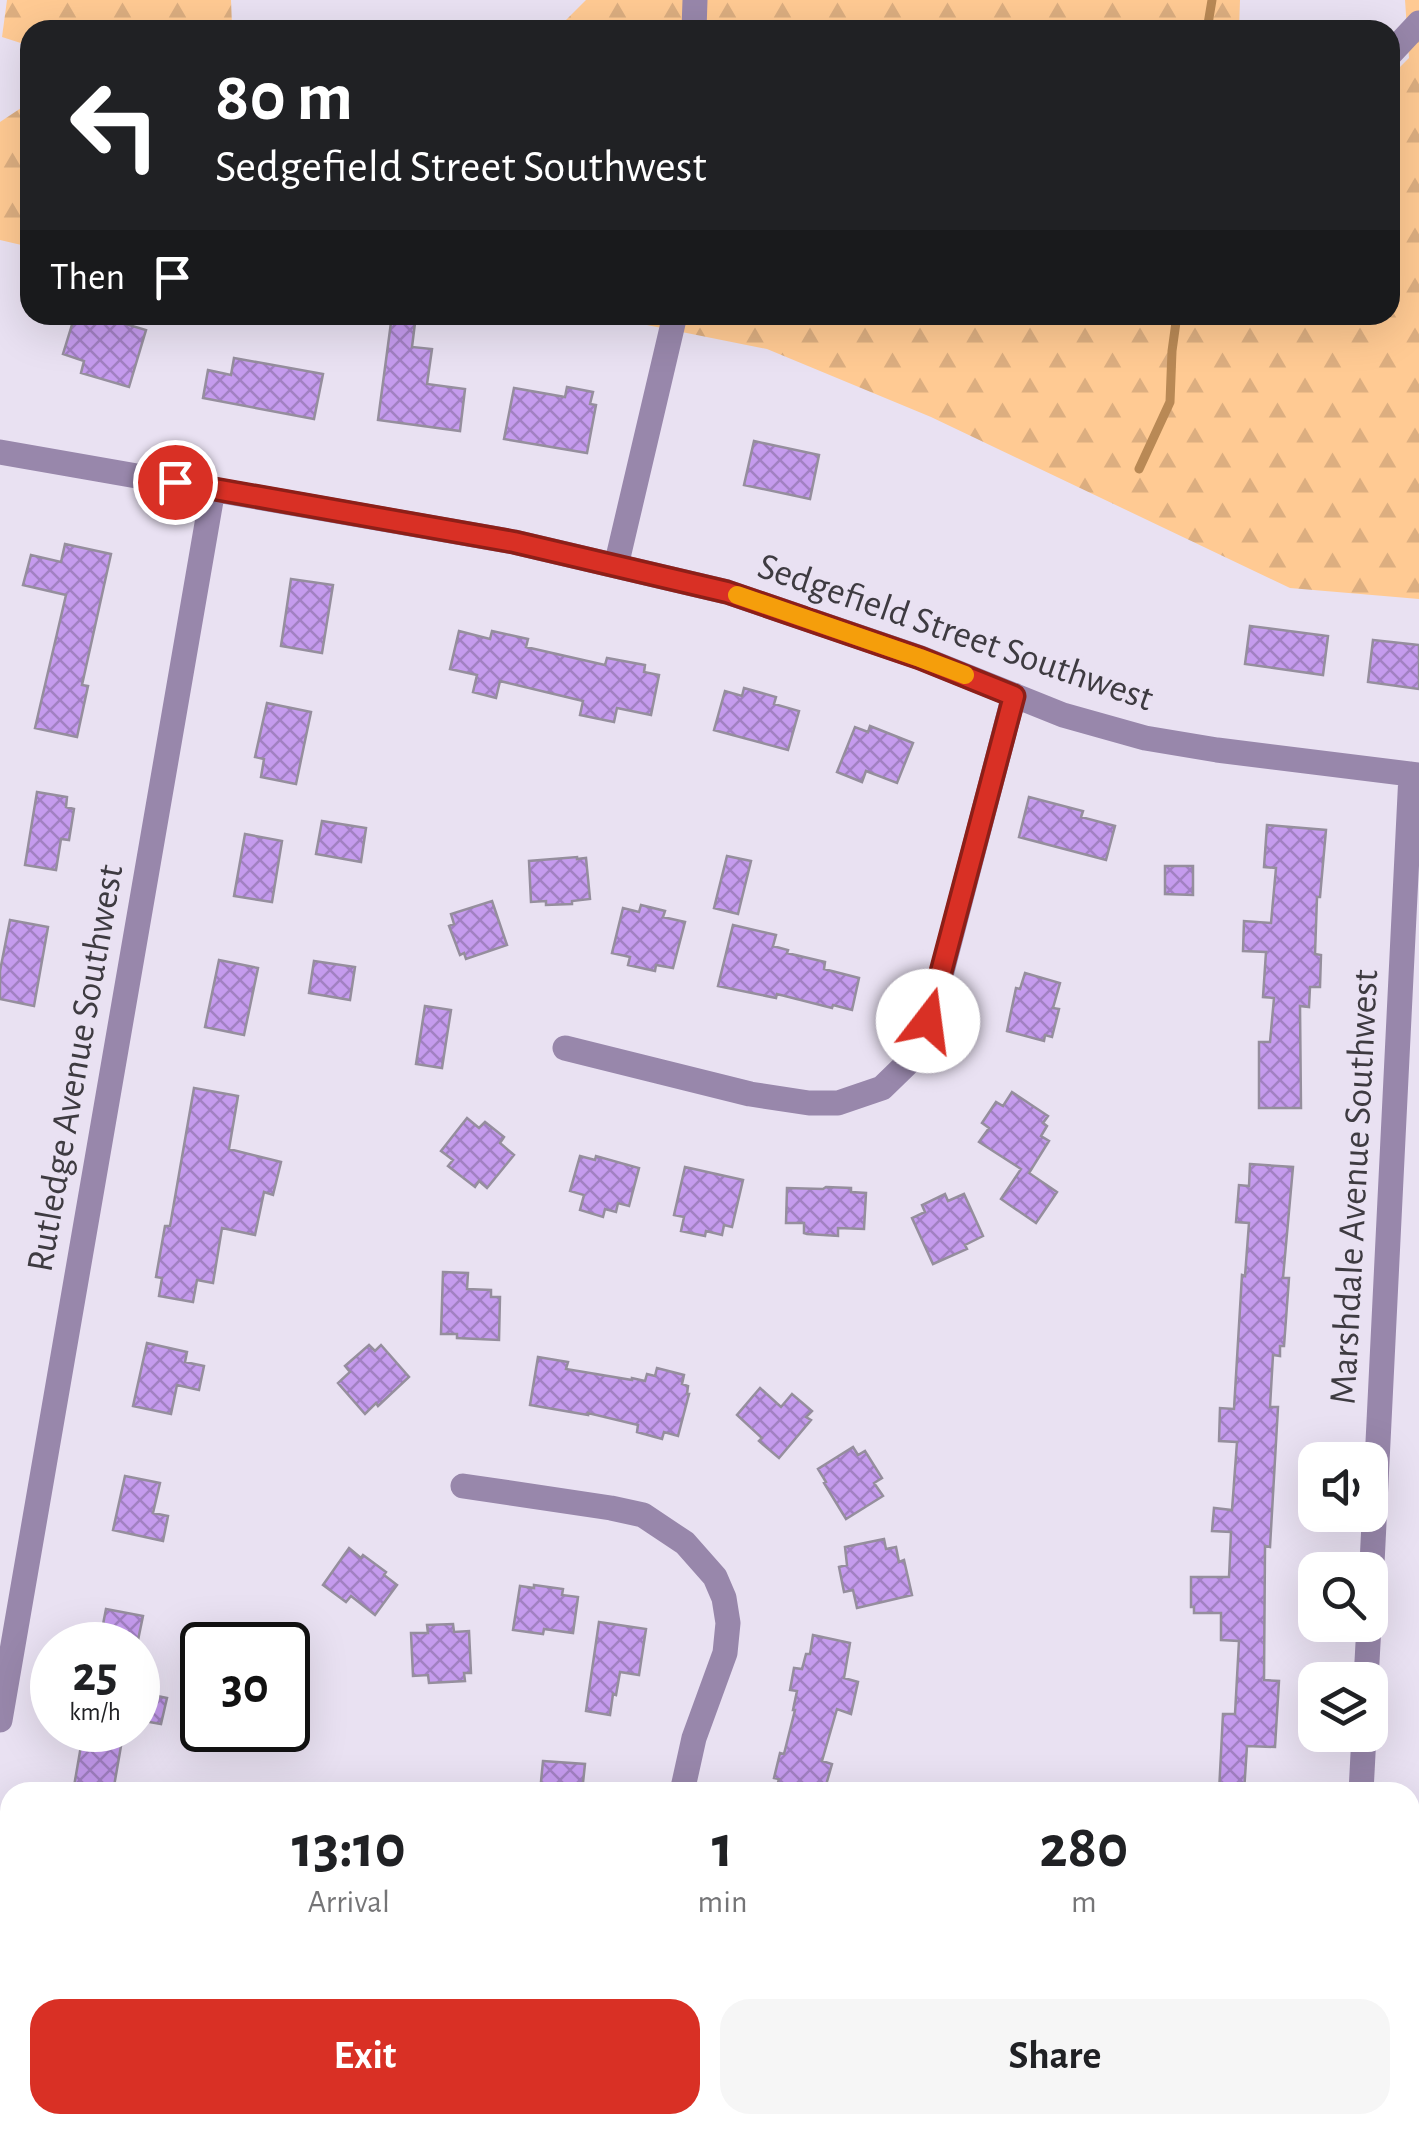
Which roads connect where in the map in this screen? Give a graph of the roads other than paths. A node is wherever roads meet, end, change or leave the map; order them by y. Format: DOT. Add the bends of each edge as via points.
graph roads {
  1 [pos="1419,23"];
  2 [pos="1400,43"];
  3 [pos="672,325"];
  4 [pos="0,452"];
  5 [pos="213,489"];
  6 [pos="616,566"];
  7 [pos="1014,696"];
  8 [pos="1415,775"];
  9 [pos="565,1048"];
  10 [pos="463,1486"];
  11 [pos="1373,1552"];
  12 [pos="0,1720"];
  13 [pos="1363,1752"];
  14 [pos="684,1782"];
  15 [pos="1362,1782"];
  1 -- 2 [label="street"];
  3 -- 6 [label="street"];
  4 -- 5 [label="street, Sedgefield Street Southwest"];
  5 -- 6 [label="street, Sedgefield Street Southwest"];
  5 -- 12 [label="street, Rutledge Avenue Southwest"];
  6 -- 7 [label="street, Sedgefield Street Southwest" via="727,592"];
  7 -- 8 [label="street, Sedgefield Street Southwest" via="1145,738"];
  7 -- 9 [label="street" via="928,1021 916,1055 882,1088 838,1103 809,1103"];
  8 -- 11 [label="street, Marshdale Avenue Southwest"];
  10 -- 14 [label="street" via="644,1515 686,1543 715,1578 728,1623 725,1654"];
  13 -- 15 [label="street"];
}
